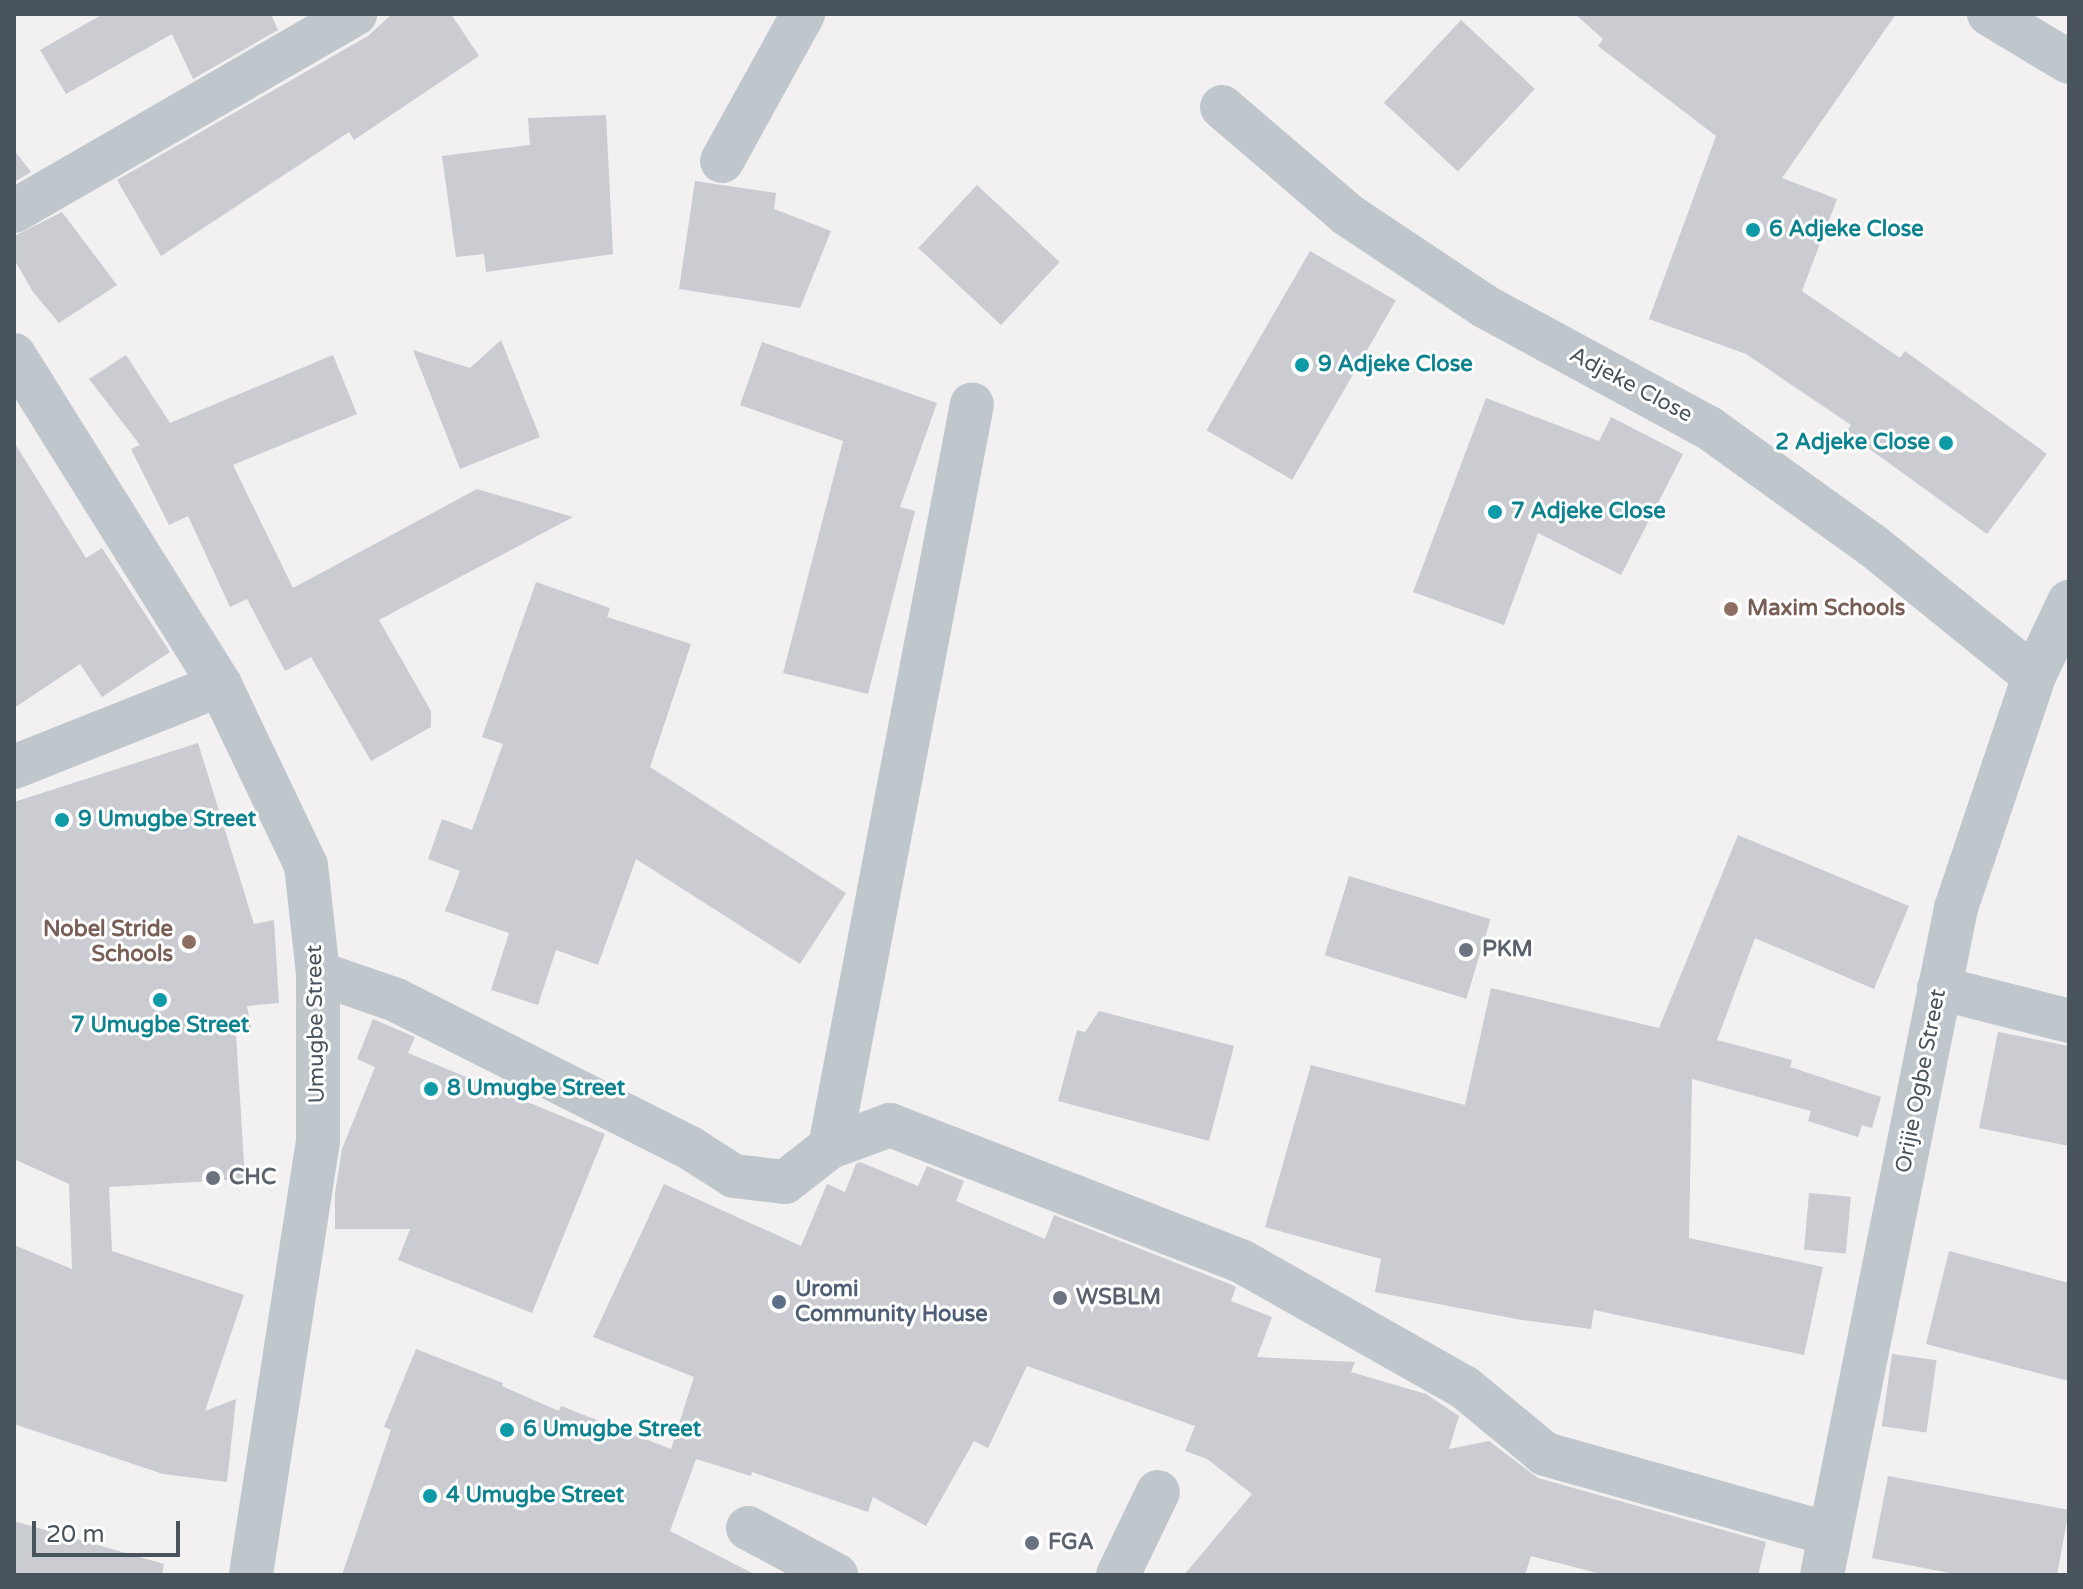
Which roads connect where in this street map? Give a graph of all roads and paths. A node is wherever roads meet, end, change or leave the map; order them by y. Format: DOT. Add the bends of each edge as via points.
graph roads {
  1 [pos="355,14"];
  2 [pos="803,14"];
  3 [pos="1989,14"];
  4 [pos="2069,62"];
  5 [pos="1222,107"];
  6 [pos="722,161"];
  7 [pos="14,211"];
  8 [pos="14,355"];
  9 [pos="972,404"];
  10 [pos="2069,602"];
  11 [pos="2034,676"];
  12 [pos="220,685"];
  13 [pos="14,767"];
  14 [pos="318,973"];
  15 [pos="1939,988"];
  16 [pos="2069,1021"];
  17 [pos="830,1147"];
  18 [pos="1158,1492"];
  19 [pos="748,1528"];
  20 [pos="1826,1555"];
  21 [pos="251,1575"];
  22 [pos="836,1575"];
  23 [pos="1118,1575"];
  1 -- 7 [label="street"];
  2 -- 6 [label="street"];
  3 -- 4 [label="street"];
  5 -- 11 [label="street, Adjeke Close" via="1348,215 1486,307 1709,428 1872,545"];
  8 -- 12 [label="street, Umugbe Street"];
  9 -- 17 [label="street"];
  10 -- 11 [label="street, Orijie Ogbe Street"];
  11 -- 15 [label="street, Orijie Ogbe Street" via="1956,908"];
  12 -- 13 [label="street"];
  12 -- 14 [label="street, Umugbe Street" via="306,865"];
  14 -- 17 [label="street" via="396,1000 690,1148 734,1176 785,1182"];
  14 -- 21 [label="street, Umugbe Street" via="318,1141"];
  15 -- 16 [label="street"];
  15 -- 20 [label="street, Orijie Ogbe Street"];
  17 -- 20 [label="street" via="890,1125 1241,1261 1464,1387 1545,1454"];
  18 -- 23 [label="street"];
  19 -- 22 [label="street"];
}
